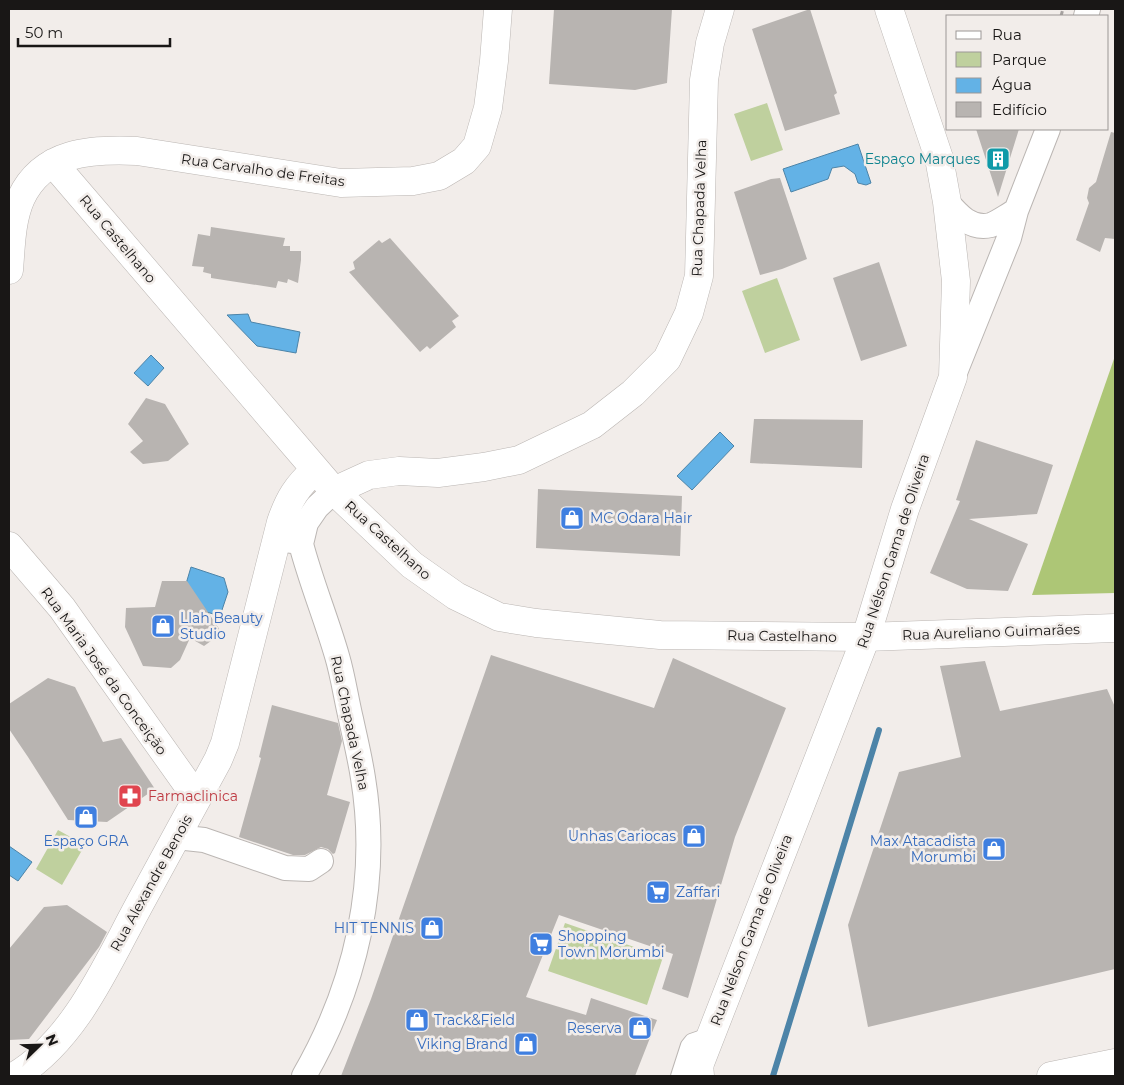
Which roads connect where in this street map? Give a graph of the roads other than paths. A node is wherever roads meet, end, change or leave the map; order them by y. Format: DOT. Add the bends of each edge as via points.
graph roads {
  1 [pos="498,9"];
  2 [pos="720,9"];
  3 [pos="889,9"];
  4 [pos="1048,130"];
  5 [pos="54,163"];
  6 [pos="947,202"];
  7 [pos="1016,211"];
  8 [pos="9,270"];
  9 [pos="953,376"];
  10 [pos="315,470"];
  11 [pos="334,490"];
  12 [pos="288,541"];
  13 [pos="9,546"];
  14 [pos="1115,628"];
  15 [pos="866,637"];
  16 [pos="198,798"];
  17 [pos="176,837"];
  18 [pos="322,861"];
  19 [pos="1115,1063"];
  20 [pos="693,1073"];
  21 [pos="15,1076"];
  22 [pos="304,1076"];
  23 [pos="1051,1076"];
  1 -- 5 [label="street, Rua Carvalho de Freitas" via="488,108 477,146 464,161 439,176 413,181 341,183 136,151 78,153"];
  2 -- 11 [label="street, Rua Chapada Velha" via="704,80 699,276 689,313 666,358 633,393 592,425 519,460 438,473 399,471 370,476"];
  3 -- 6 [label="street, Rua Nélson Gama de Oliveira" via="939,158"];
  4 -- 7 [label="street"];
  5 -- 8 [label="street, Rua Carvalho de Freitas" via="33,178 20,199"];
  5 -- 10 [label="street, Rua Castelhano"];
  6 -- 7 [label="street" via="972,225 990,225"];
  6 -- 9 [label="street, Rua Nélson Gama de Oliveira" via="956,280"];
  7 -- 9 [label="street" via="1009,238"];
  9 -- 15 [label="street, Rua Nélson Gama de Oliveira" via="905,509"];
  10 -- 11 [label="street, Rua Castelhano"];
  10 -- 12 [label="street, Rua Alexandre Benois" via="300,484 287,506"];
  11 -- 12 [label="street, Rua Chapada Velha"];
  11 -- 15 [label="street, Rua Castelhano" via="412,565 456,596 499,617 660,635"];
  12 -- 16 [label="street, Rua Alexandre Benois" via="225,743"];
  12 -- 22 [label="street, Rua Chapada Velha" via="337,657 364,778 369,875 360,935 349,976 319,1052"];
  13 -- 16 [label="street, Rua Maria José da Conceição" via="62,608"];
  14 -- 15 [label="street, Rua Aureliano Guimarães"];
  15 -- 20 [label="street, Rua Nélson Gama de Oliveira"];
  16 -- 17 [label="street, Rua Alexandre Benois"];
  17 -- 18 [label="street" via="204,840 285,868 309,868"];
  17 -- 21 [label="street, Rua Alexandre Benois" via="74,1021 46,1053"];
  19 -- 23 [label="street"];
}
